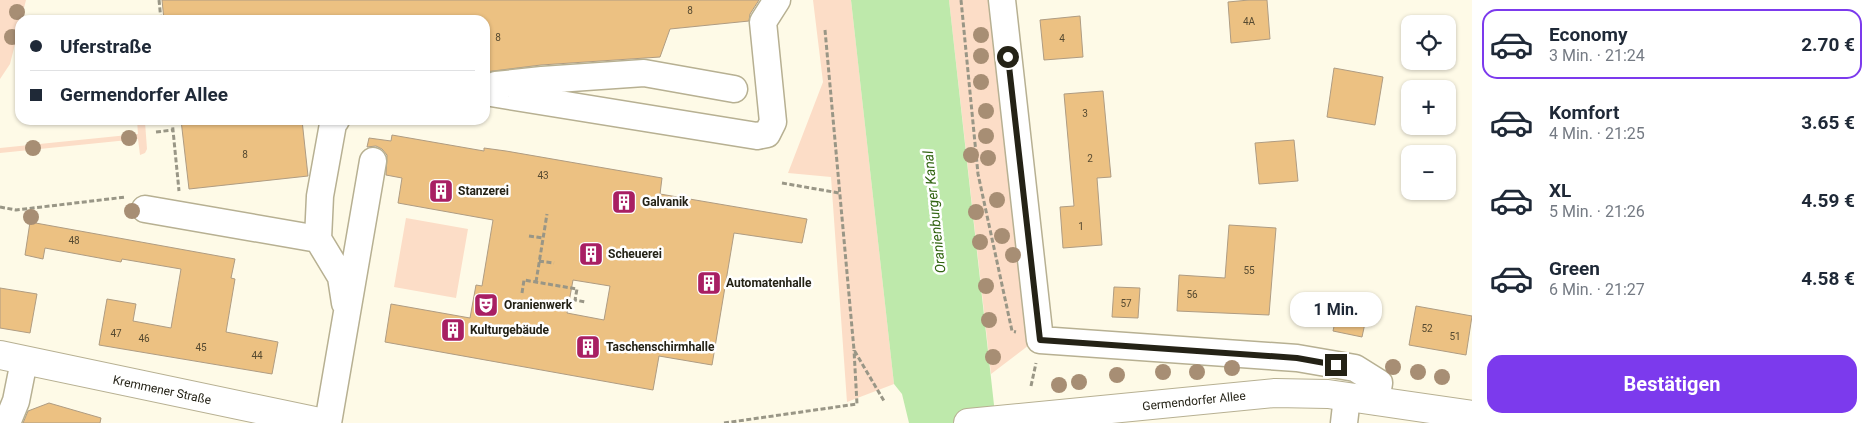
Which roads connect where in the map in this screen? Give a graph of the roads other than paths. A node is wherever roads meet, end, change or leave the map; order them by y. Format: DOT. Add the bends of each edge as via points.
graph roads {
  1 [pos="777,0"];
  2 [pos="1002,0"];
  3 [pos="490,86"];
  4 [pos="734,89"];
  5 [pos="490,93"];
  6 [pos="334,125"];
  7 [pos="373,161"];
  8 [pos="140,202"];
  9 [pos="318,239"];
  10 [pos="347,314"];
  11 [pos="12,358"];
  12 [pos="1376,401"];
  13 [pos="1345,410"];
  14 [pos="1472,415"];
  15 [pos="7,423"];
  16 [pos="326,423"];
  17 [pos="968,423"];
  1 -- 5 [label="street" via="763,22 773,122 767,134 757,136"];
  2 -- 12 [label="street" via="1040,340 1297,358 1356,368 1379,383"];
  3 -- 4 [label="street" via="644,73"];
  6 -- 9 [label="street" via="320,196"];
  7 -- 10 [label="street"];
  8 -- 9 [label="street"];
  9 -- 10 [label="street" via="341,277"];
  10 -- 16 [label="street"];
  11 -- 15 [label="street" via="16,401"];
  11 -- 16 [label="main road, Kremmener Straße"];
  12 -- 13 [label="main road, Germendorfer Allee"];
  12 -- 14 [label="main road, Germendorfer Allee"];
  13 -- 17 [label="main road, Germendorfer Allee" via="1328,394 1275,393"];
}
